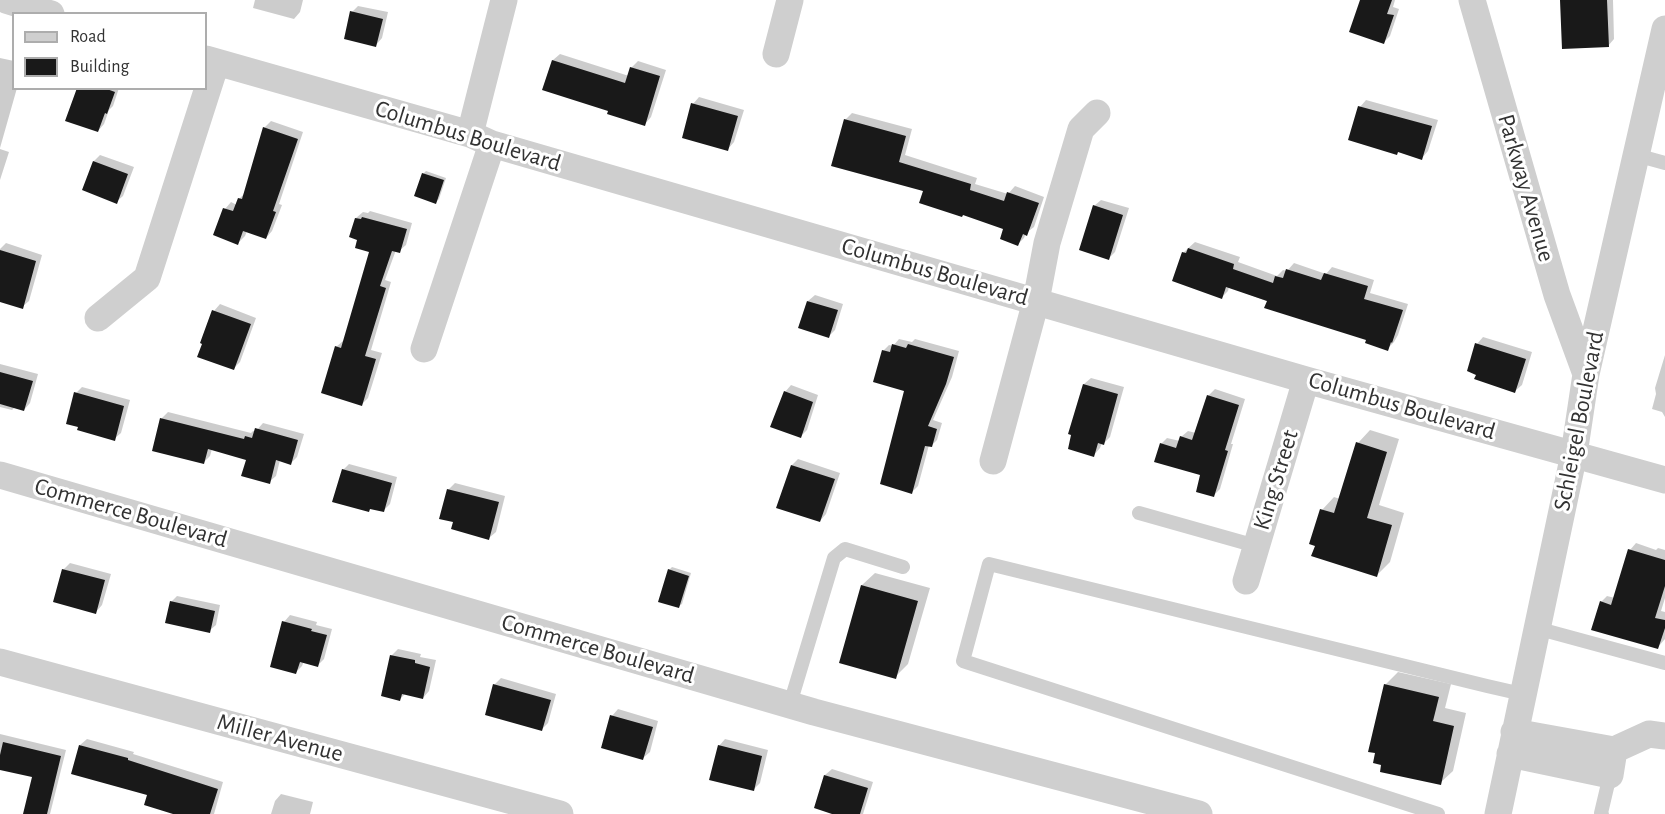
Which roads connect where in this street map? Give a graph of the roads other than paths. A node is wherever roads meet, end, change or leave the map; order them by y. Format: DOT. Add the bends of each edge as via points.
graph roads {
  1 [pos="6,0"];
  2 [pos="504,0"];
  3 [pos="790,0"];
  4 [pos="1472,0"];
  5 [pos="45,12"];
  6 [pos="1665,29"];
  7 [pos="776,54"];
  8 [pos="211,61"];
  9 [pos="202,90"];
  10 [pos="1097,113"];
  11 [pos="481,139"];
  12 [pos="1636,155"];
  13 [pos="1665,163"];
  14 [pos="1036,301"];
  15 [pos="99,318"];
  16 [pos="424,350"];
  17 [pos="1586,374"];
  18 [pos="1306,380"];
  19 [pos="1574,454"];
  20 [pos="993,461"];
  21 [pos="0,475"];
  22 [pos="1665,480"];
  23 [pos="1139,513"];
  24 [pos="1257,546"];
  25 [pos="903,567"];
  26 [pos="1246,581"];
  27 [pos="1536,628"];
  28 [pos="0,662"];
  29 [pos="1665,663"];
  30 [pos="1522,694"];
  31 [pos="790,704"];
  32 [pos="1665,736"];
  33 [pos="1512,743"];
  34 [pos="1612,762"];
  35 [pos="560,814"];
  36 [pos="1198,814"];
  37 [pos="1438,814"];
  38 [pos="1498,814"];
  39 [pos="1602,814"];
  1 -- 5 [label="street"];
  2 -- 11 [label="street"];
  3 -- 7 [label="street"];
  4 -- 17 [label="street, Parkway Avenue" via="1557,295"];
  6 -- 12 [label="street, Schleigel Boulevard"];
  8 -- 11 [label="street, Columbus Boulevard"];
  9 -- 15 [label="street" via="147,278"];
  10 -- 14 [label="street" via="1081,129 1047,243"];
  11 -- 14 [label="street, Columbus Boulevard"];
  11 -- 16 [label="street"];
  12 -- 13 [label="lane"];
  12 -- 17 [label="street, Schleigel Boulevard"];
  14 -- 18 [label="street, Columbus Boulevard"];
  14 -- 20 [label="street"];
  17 -- 19 [label="street, Schleigel Boulevard"];
  18 -- 19 [label="street, Columbus Boulevard"];
  18 -- 24 [label="street, King Street"];
  19 -- 22 [label="street, Columbus Boulevard"];
  19 -- 27 [label="street, Schleigel Boulevard"];
  21 -- 31 [label="street, Commerce Boulevard"];
  23 -- 24 [label="lane"];
  24 -- 26 [label="street, King Street"];
  25 -- 31 [label="lane" via="845,549 834,558"];
  27 -- 29 [label="lane"];
  27 -- 30 [label="street, Schleigel Boulevard"];
  28 -- 35 [label="street, Miller Avenue"];
  30 -- 33 [label="street, Schleigel Boulevard"];
  30 -- 37 [label="lane" via="989,564 963,661"];
  31 -- 36 [label="street, Commerce Boulevard"];
  32 -- 34 [label="street" via="1648,734"];
  33 -- 34 [label="street"];
  33 -- 38 [label="street, Schleigel Boulevard"];
  34 -- 39 [label="lane"];
}
